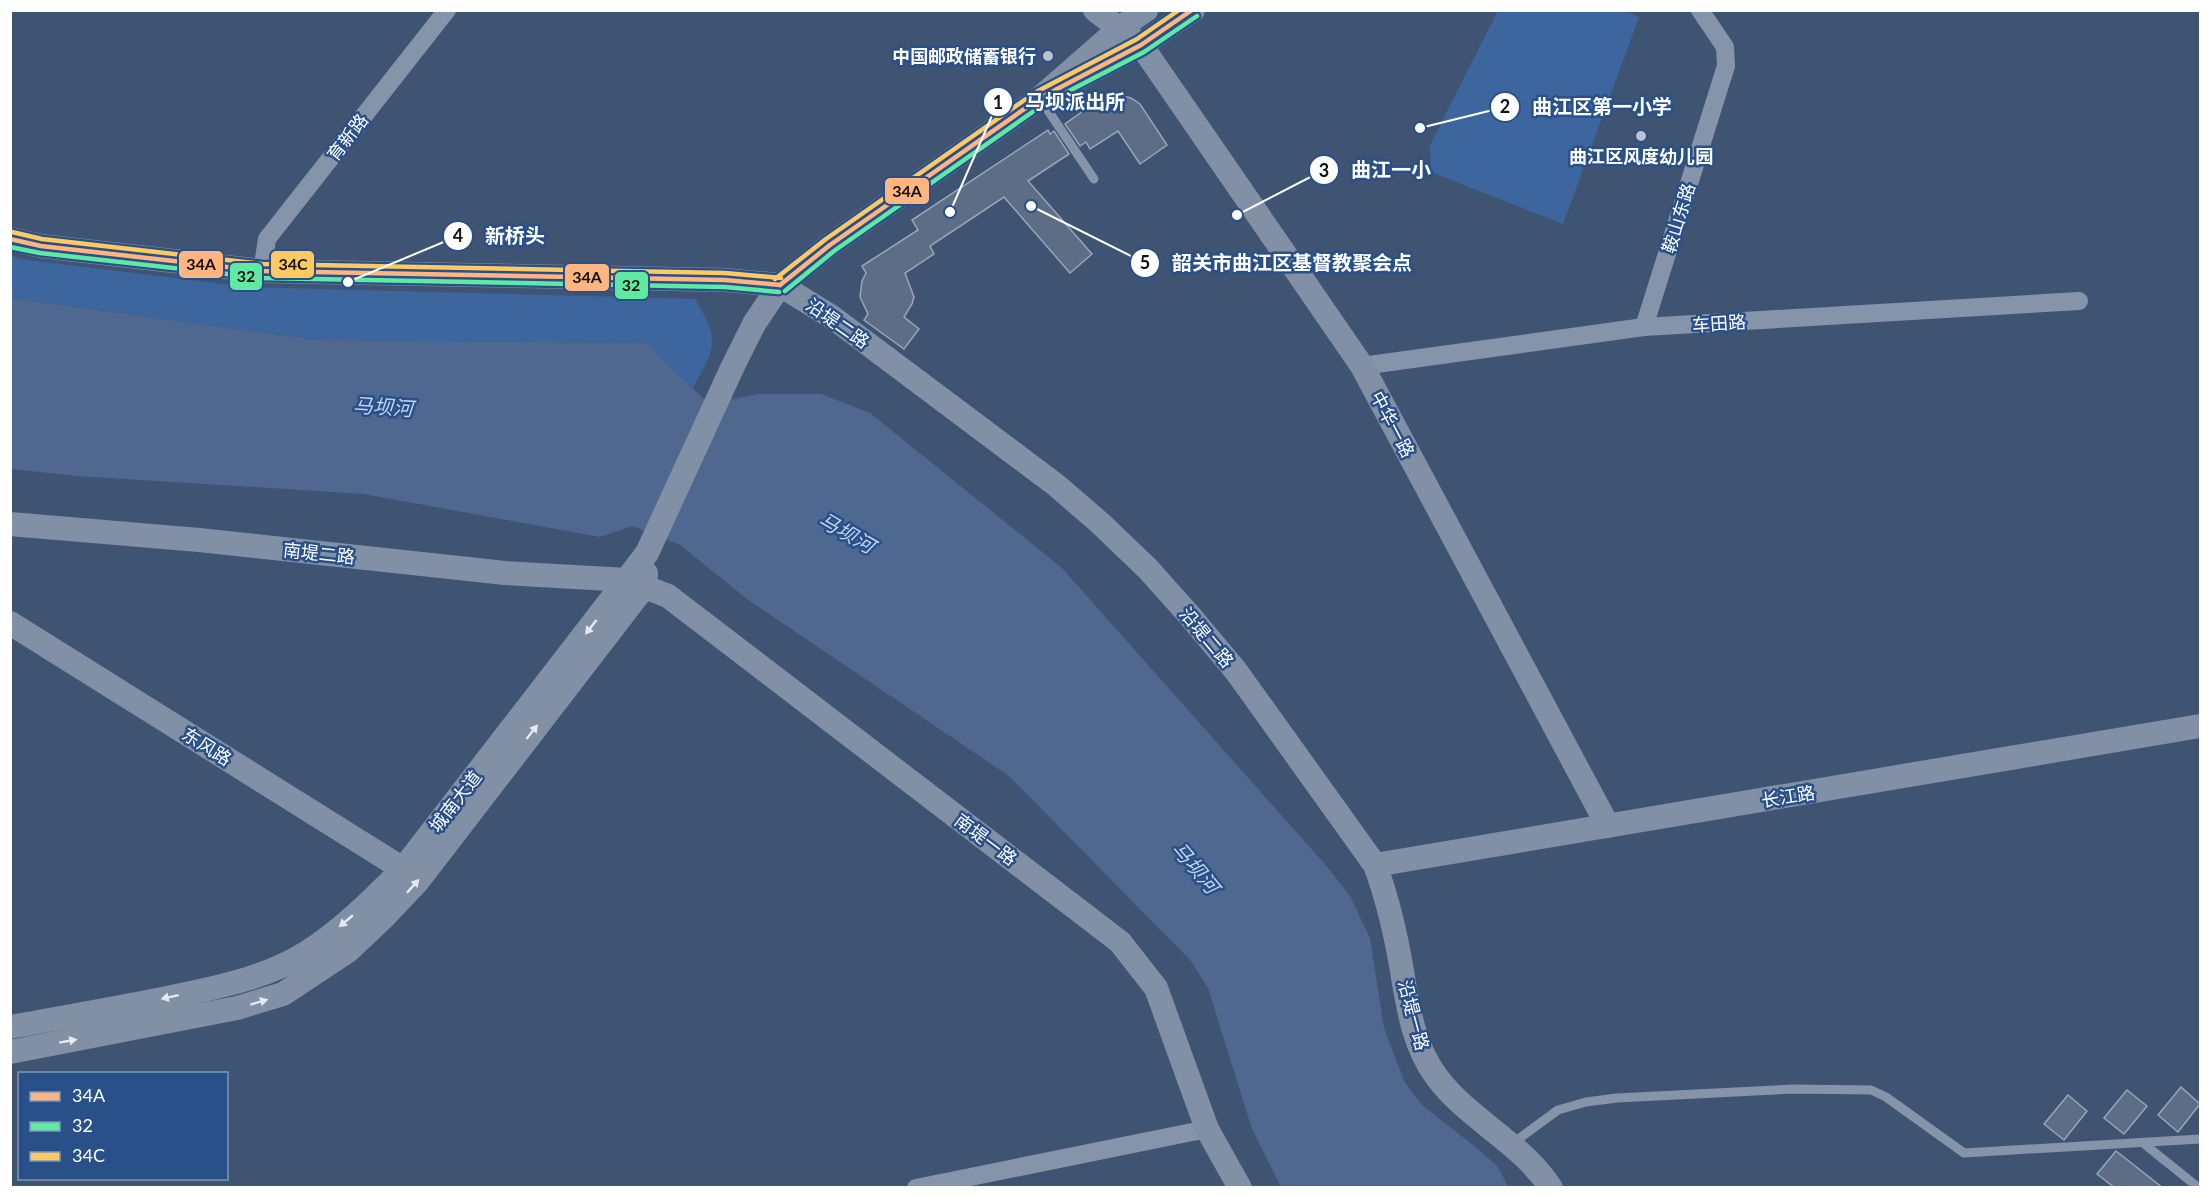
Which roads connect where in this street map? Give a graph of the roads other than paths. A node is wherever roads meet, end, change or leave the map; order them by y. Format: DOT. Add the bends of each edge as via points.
graph roads {
  1 [pos="447,10"];
  2 [pos="1095,10"];
  3 [pos="1146,10"];
  4 [pos="1193,10"];
  5 [pos="1700,10"];
  6 [pos="1120,28"];
  7 [pos="1141,45"];
  8 [pos="1040,98"];
  9 [pos="1094,179"];
  10 [pos="10,239"];
  11 [pos="262,271"];
  12 [pos="780,285"];
  13 [pos="2079,301"];
  14 [pos="1644,327"];
  15 [pos="1362,366"];
  16 [pos="10,524"];
  17 [pos="636,583"];
  18 [pos="10,622"];
  19 [pos="2200,726"];
  20 [pos="1608,826"];
  21 [pos="1375,865"];
  22 [pos="403,869"];
  23 [pos="10,1027"];
  24 [pos="10,1052"];
  25 [pos="1207,1129"];
  26 [pos="2200,1140"];
  27 [pos="2143,1143"];
  28 [pos="1512,1144"];
  29 [pos="916,1188"];
  30 [pos="1240,1188"];
  31 [pos="1551,1188"];
  32 [pos="2199,1188"];
  1 -- 11 [label="street, 育新路" via="267,238"];
  2 -- 6 [label="main road, 中华一路"];
  3 -- 6 [label="main road"];
  4 -- 7 [label="main road"];
  5 -- 14 [label="street, 鞍山东路" via="1725,47 1726,66"];
  6 -- 7 [label="main road, 中华一路"];
  6 -- 8 [label="main road"];
  7 -- 8 [label="main road"];
  7 -- 15 [label="main road, 中华一路"];
  8 -- 9 [label="lane"];
  8 -- 12 [label="main road, 城南大道" via="830,245"];
  10 -- 11 [label="main road, 沿堤二路" via="41,246"];
  11 -- 12 [label="main road, 沿堤二路" via="725,280"];
  12 -- 17 [label="main road, 城南大道" via="754,324"];
  12 -- 21 [label="main road, 沿堤二路" via="832,317 1056,485 1148,569 1236,671"];
  13 -- 14 [label="street, 车田路"];
  14 -- 15 [label="street, 车田路"];
  15 -- 20 [label="main road, 中华一路"];
  16 -- 17 [label="main road, 南堤二路"];
  17 -- 22 [label="main road, 城南大道, one-way"];
  24 -- 17 [label="main road, one-way" via="255,1003 283,994 348,951 418,881"];
  17 -- 25 [label="main road, 南堤一路" via="668,596 1120,942 1156,988"];
  18 -- 22 [label="main road, 东风路"];
  19 -- 20 [label="main road, 长江路"];
  20 -- 21 [label="main road, 长江路"];
  21 -- 28 [label="main road, 沿堤一路" via="1387,898 1419,1049 1457,1099"];
  22 -- 23 [label="main road, 城南大道, one-way" via="333,933 273,969 227,985"];
  25 -- 29 [label="street"];
  25 -- 30 [label="main road, 南堤一路"];
  26 -- 27 [label="lane"];
  27 -- 28 [label="lane" via="1964,1153 1871,1090 1793,1089 1586,1102 1558,1110"];
  27 -- 32 [label="lane"];
  28 -- 31 [label="main road, 沿堤一路" via="1539,1169"];
}
